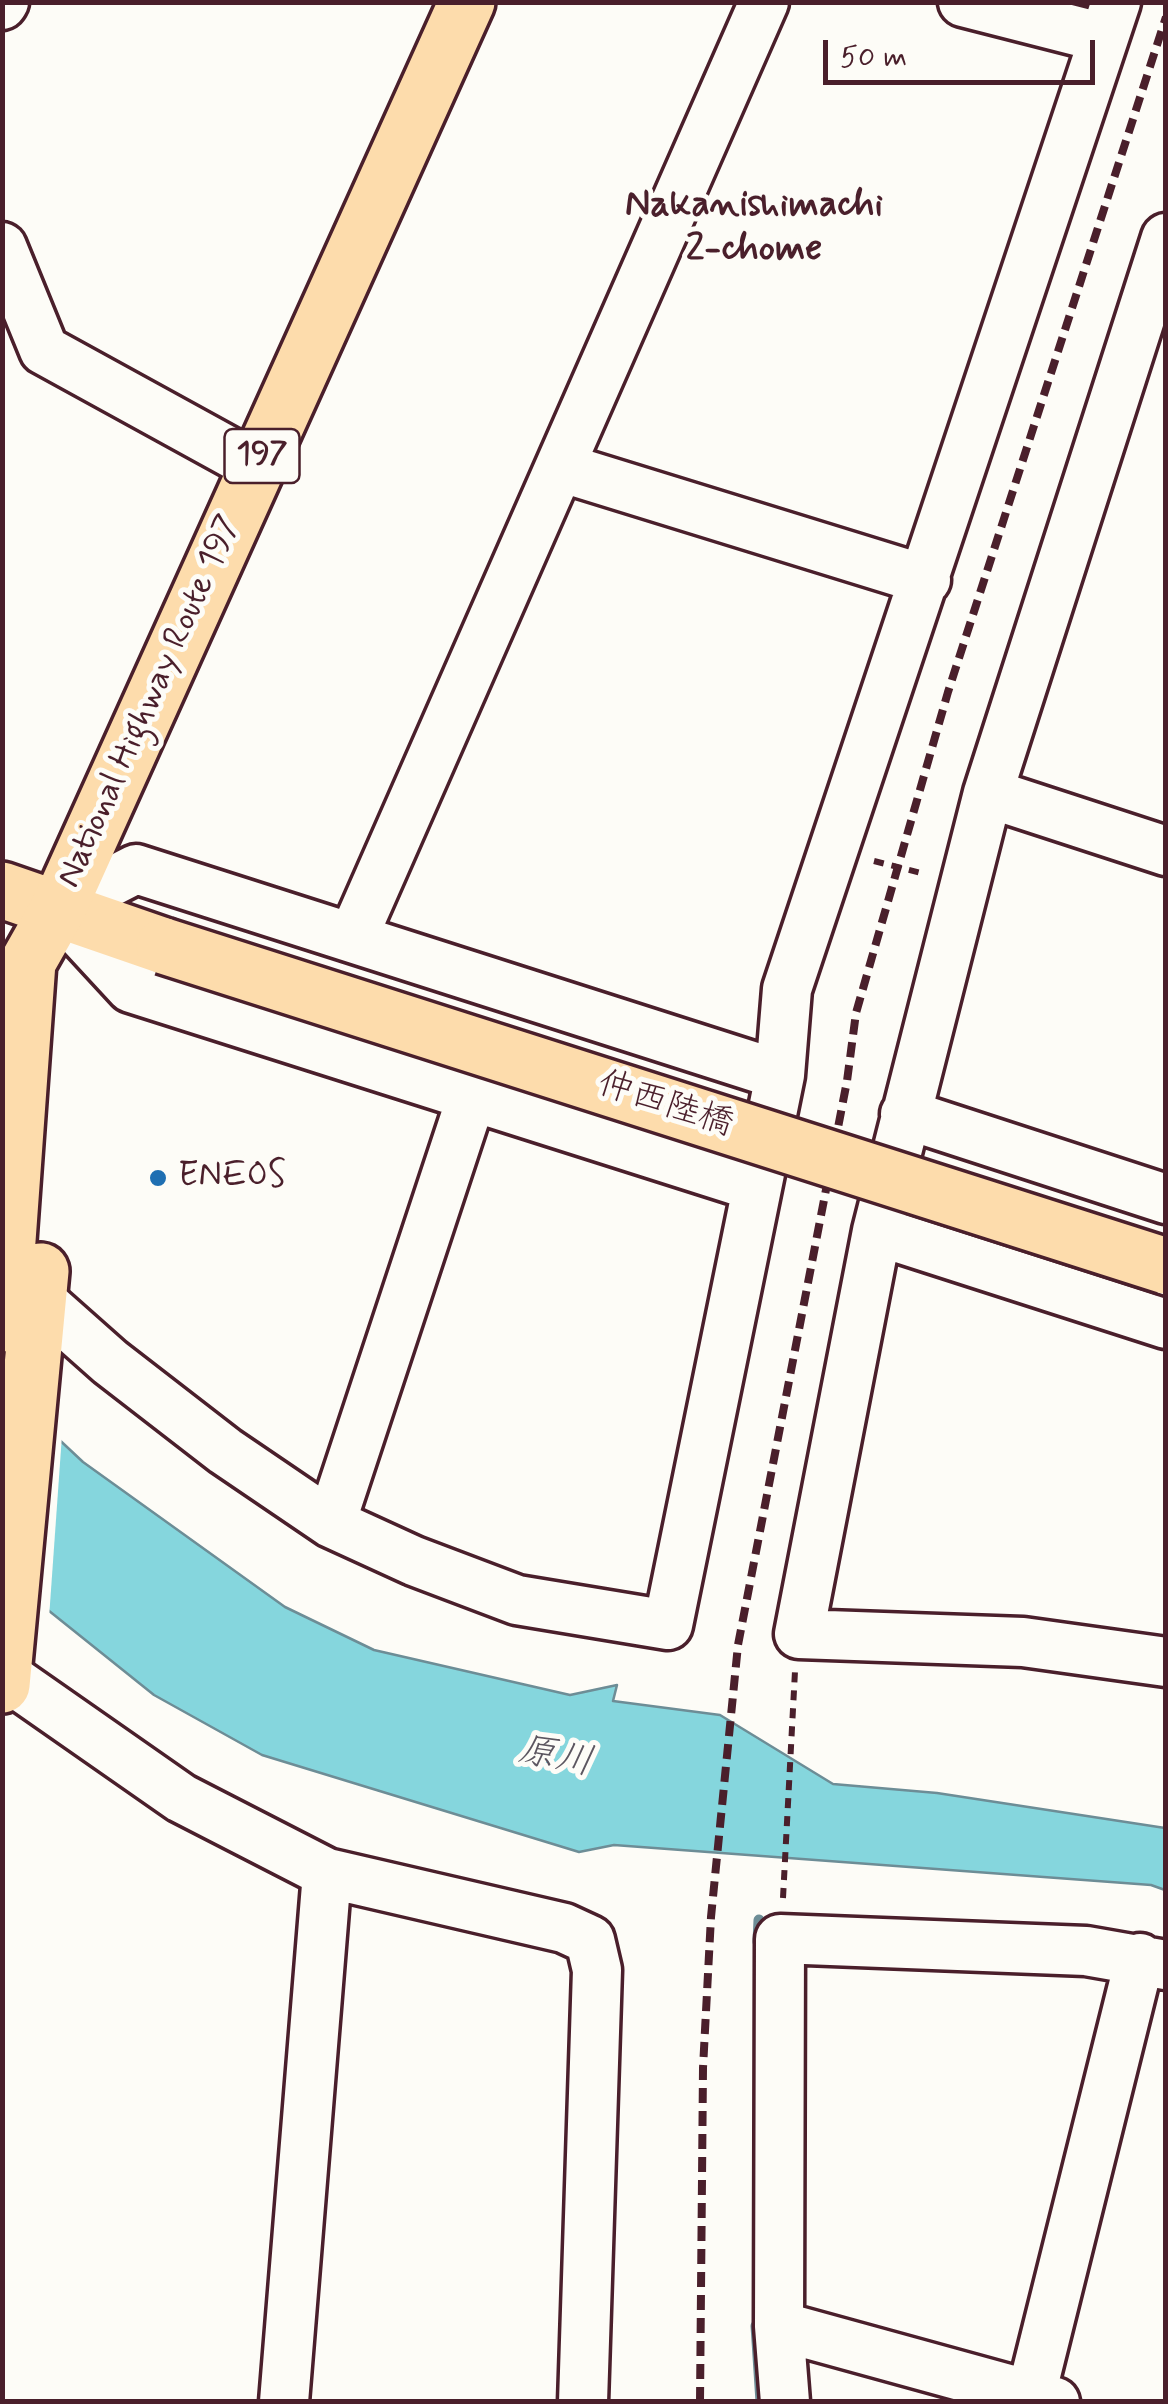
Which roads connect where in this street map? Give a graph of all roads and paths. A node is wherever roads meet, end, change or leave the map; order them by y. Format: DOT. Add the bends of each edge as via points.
graph roads {
  1 [pos="467,2"];
  2 [pos="764,2"];
  3 [pos="964,2"];
  4 [pos="1110,20"];
  5 [pos="1166,238"];
  6 [pos="2,247"];
  7 [pos="257,467"];
  8 [pos="560,467"];
  9 [pos="926,580"];
  10 [pos="988,793"];
  11 [pos="1166,851"];
  12 [pos="868,859"];
  13 [pos="932,876"];
  14 [pos="2,890"];
  15 [pos="58,909"];
  16 [pos="353,937"];
  17 [pos="780,1075"];
  18 [pos="471,1098"];
  19 [pos="905,1114"];
  20 [pos="757,1188"];
  21 [pos="1166,1199"];
  22 [pos="877,1230"];
  23 [pos="1166,1266"];
  24 [pos="1166,1324"];
  25 [pos="24,1330"];
  26 [pos="331,1523"];
  27 [pos="5,1659"];
  28 [pos="1166,1662"];
  29 [pos="795,1668"];
  30 [pos="2,1685"];
  31 [pos="326,1872"];
  32 [pos="784,1892"];
  33 [pos="1153,1962"];
  34 [pos="779,2326"];
  35 [pos="1043,2398"];
  36 [pos="284,2402"];
  37 [pos="583,2402"];
  38 [pos="785,2402"];
  1 -- 7 [label="main road, National Highway Route 197 / 197"];
  2 -- 8 [label="street"];
  3 -- 4 [label="street"];
  4 -- 9 [label="street"];
  5 -- 10 [label="street"];
  6 -- 7 [label="street" via="44,350"];
  7 -- 15 [label="main road, National Highway Route 197 / 197"];
  8 -- 9 [label="street"];
  8 -- 16 [label="street"];
  9 -- 17 [label="street" via="787,989"];
  10 -- 11 [label="street"];
  10 -- 19 [label="street"];
  12 -- 13 [label="path"];
  14 -- 15 [label="main road, 仲西陸橋"];
  15 -- 16 [label="street" via="136,869"];
  15 -- 18 [label="street" via="131,988"];
  15 -- 23 [label="main road, 仲西陸橋, bridge"];
  15 -- 25 [label="main road, National Highway Route 197 / 197" via="28,962"];
  16 -- 17 [label="street"];
  17 -- 20 [label="street"];
  18 -- 20 [label="street"];
  18 -- 26 [label="street"];
  19 -- 21 [label="street"];
  19 -- 22 [label="street"];
  20 -- 26 [label="street" via="668,1624 517,1600"];
  22 -- 24 [label="street"];
  22 -- 28 [label="street" via="799,1634 1023,1642"];
  25 -- 26 [label="street" via="110,1362"];
  25 -- 27 [label="main road, National Highway Route 197 / 197"];
  27 -- 30 [label="main road, National Highway Route 197 / 197"];
  27 -- 31 [label="street" via="181,1798"];
  29 -- 32 [label="path"];
  31 -- 36 [label="street"];
  31 -- 37 [label="street" via="564,1928 590,1940 597,1970"];
  33 -- 34 [label="street" via="1086,1951 780,1939"];
  33 -- 35 [label="street"];
  34 -- 35 [label="street"];
  34 -- 38 [label="street"];
}
